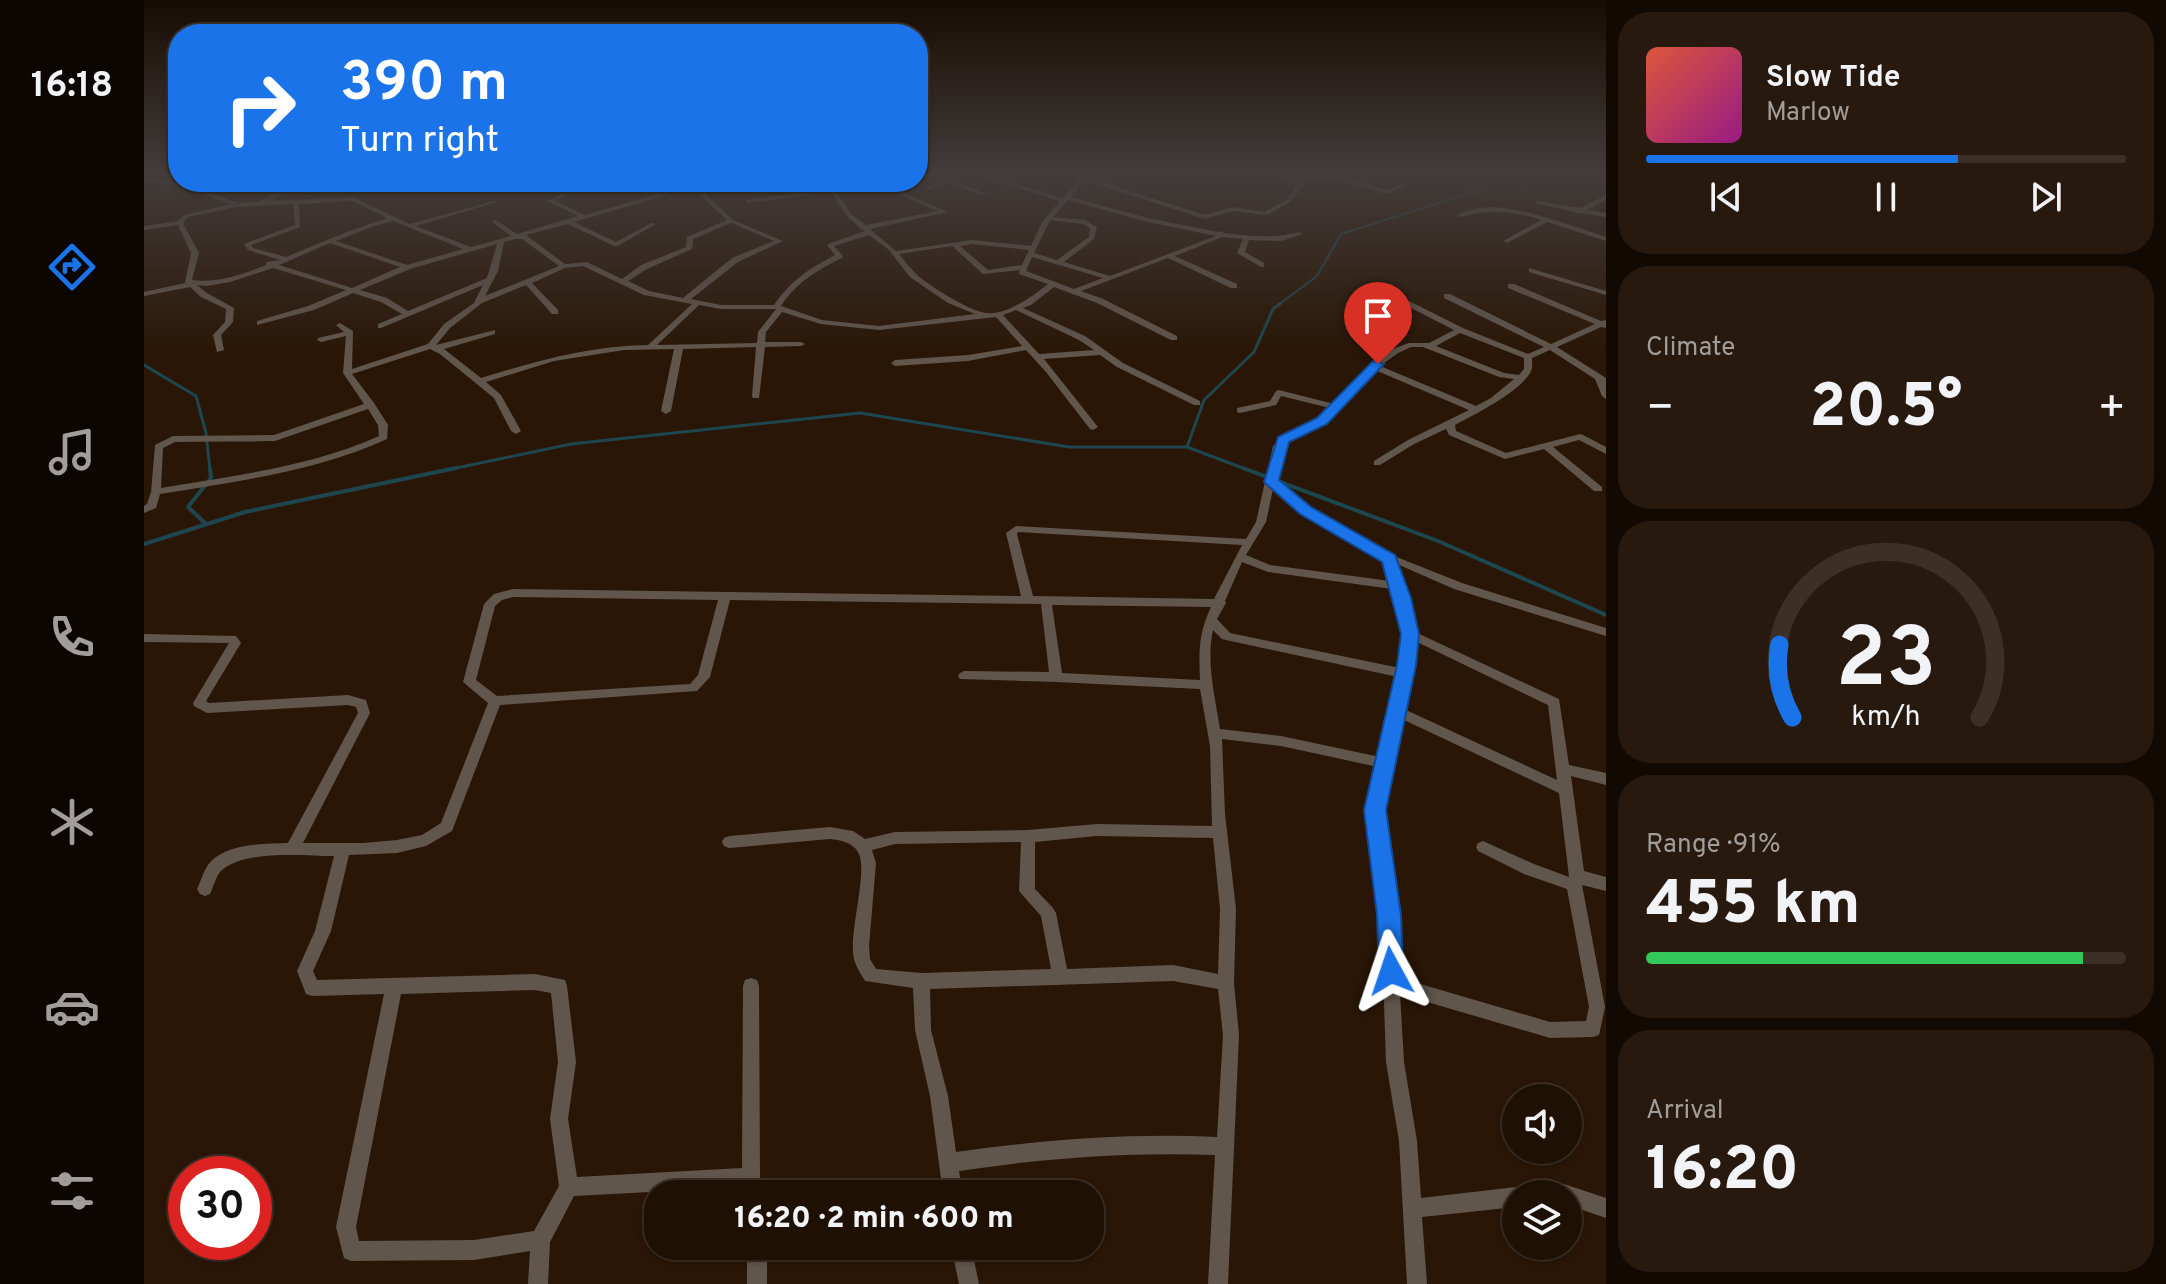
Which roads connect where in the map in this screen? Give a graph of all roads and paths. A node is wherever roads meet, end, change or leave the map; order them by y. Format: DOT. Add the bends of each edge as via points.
graph roads {
  1 [pos="186,235"];
  2 [pos="273,235"];
  3 [pos="348,235"];
  4 [pos="434,235"];
  5 [pos="518,235"];
  6 [pos="529,235"];
  7 [pos="595,235"];
  8 [pos="634,235"];
  9 [pos="697,235"];
  10 [pos="765,235"];
  11 [pos="853,235"];
  12 [pos="871,235"];
  13 [pos="1040,235"];
  14 [pos="1093,235"];
  15 [pos="1220,235"];
  16 [pos="1233,235"];
  17 [pos="1297,235"];
  18 [pos="1518,235"];
  19 [pos="522,237"];
  20 [pos="1247,237"];
  21 [pos="331,241"];
  22 [pos="1507,241"];
  23 [pos="501,243"];
  24 [pos="956,245"];
  25 [pos="473,249"];
  26 [pos="1032,251"];
  27 [pos="895,253"];
  28 [pos="1171,257"];
  29 [pos="285,259"];
  30 [pos="1059,262"];
  31 [pos="269,264"];
  32 [pos="1261,265"];
  33 [pos="564,266"];
  34 [pos="407,267"];
  35 [pos="1022,267"];
  36 [pos="1532,270"];
  37 [pos="1110,278"];
  38 [pos="491,279"];
  39 [pos="527,282"];
  40 [pos="622,282"];
  41 [pos="191,284"];
  42 [pos="1053,284"];
  43 [pos="1234,286"];
  44 [pos="1511,286"];
  45 [pos="351,289"];
  46 [pos="1381,289"];
  47 [pos="1073,292"];
  48 [pos="1606,293"];
  49 [pos="144,294"];
  50 [pos="1447,296"];
  51 [pos="686,299"];
  52 [pos="479,301"];
  53 [pos="697,303"];
  54 [pos="778,308"];
  55 [pos="1017,308"];
  56 [pos="555,312"];
  57 [pos="408,314"];
  58 [pos="998,314"];
  59 [pos="985,316"];
  60 [pos="260,323"];
  61 [pos="1605,324"];
  62 [pos="340,325"];
  63 [pos="381,326"];
  64 [pos="1460,330"];
  65 [pos="492,332"];
  66 [pos="350,333"];
  67 [pos="1174,338"];
  68 [pos="321,340"];
  69 [pos="801,344"];
  70 [pos="762,345"];
  71 [pos="651,346"];
  72 [pos="679,346"];
  73 [pos="1430,346"];
  74 [pos="1028,347"];
  75 [pos="434,348"];
  76 [pos="1553,348"];
  77 [pos="220,350"];
  78 [pos="1104,352"];
  79 [pos="1037,357"];
  80 [pos="1528,357"];
  81 [pos="895,363"];
  82 [pos="1375,367"];
  83 [pos="347,373"];
  84 [pos="1521,378"];
  85 [pos="1604,381"];
  86 [pos="478,382"];
  87 [pos="756,396"];
  88 [pos="1606,396"];
  89 [pos="1197,403"];
  90 [pos="371,405"];
  91 [pos="1335,407"];
  92 [pos="1475,409"];
  93 [pos="1240,410"];
  94 [pos="666,411"];
  95 [pos="1450,424"];
  96 [pos="1093,427"];
  97 [pos="516,431"];
  98 [pos="1546,446"];
  99 [pos="1606,451"];
  100 [pos="156,461"];
  101 [pos="144,463"];
  102 [pos="1377,463"];
  103 [pos="1271,482"];
  104 [pos="1598,489"];
  105 [pos="156,492"];
  106 [pos="144,510"];
  107 [pos="1247,542"];
  108 [pos="1383,554"];
  109 [pos="1240,557"];
  110 [pos="1399,586"];
  111 [pos="724,599"];
  112 [pos="1028,601"];
  113 [pos="1046,601"];
  114 [pos="1220,603"];
  115 [pos="1211,620"];
  116 [pos="1606,632"];
  117 [pos="1410,634"];
  118 [pos="144,638"];
  119 [pos="1405,674"];
  120 [pos="964,676"];
  121 [pos="1056,677"];
  122 [pos="1206,685"];
  123 [pos="495,701"];
  124 [pos="1394,710"];
  125 [pos="1215,733"];
  126 [pos="1387,764"];
  127 [pos="1562,769"];
  128 [pos="1606,779"];
  129 [pos="1563,789"];
  130 [pos="1219,832"];
  131 [pos="1028,836"];
  132 [pos="729,842"];
  133 [pos="863,846"];
  134 [pos="1483,847"];
  135 [pos="292,850"];
  136 [pos="343,850"];
  137 [pos="1575,880"];
  138 [pos="1606,884"];
  139 [pos="205,889"];
  140 [pos="1060,975"];
  141 [pos="921,981"];
  142 [pos="1226,983"];
  143 [pos="1391,983"];
  144 [pos="394,986"];
  145 [pos="751,986"];
  146 [pos="1223,1146"];
  147 [pos="948,1163"];
  148 [pos="754,1180"];
  149 [pos="951,1180"];
  150 [pos="569,1187"];
  151 [pos="644,1187"];
  152 [pos="1502,1199"];
  153 [pos="1582,1200"];
  154 [pos="1606,1208"];
  155 [pos="1411,1209"];
  156 [pos="540,1240"];
  157 [pos="757,1260"];
  158 [pos="964,1260"];
  159 [pos="538,1284"];
  160 [pos="757,1284"];
  161 [pos="969,1284"];
  162 [pos="1218,1284"];
  163 [pos="1417,1284"];
  1 -- 41 [label="street" via="195,253"];
  2 -- 29 [label="street" via="247,244"];
  3 -- 21 [label="street"];
  4 -- 25 [label="street"];
  5 -- 19 [label="street"];
  6 -- 19 [label="street"];
  7 -- 8 [label="street" via="616,245"];
  9 -- 40 [label="street" via="689,238 690,248"];
  10 -- 51 [label="street" via="780,241 735,260"];
  11 -- 54 [label="street" via="829,245 839,256 807,270"];
  12 -- 27 [label="street"];
  13 -- 26 [label="street"];
  14 -- 30 [label="street"];
  15 -- 28 [label="street"];
  16 -- 20 [label="street"];
  17 -- 20 [label="street" via="1285,240"];
  18 -- 22 [label="street"];
  19 -- 23 [label="street"];
  19 -- 33 [label="street"];
  20 -- 32 [label="street" via="1241,253"];
  21 -- 29 [label="street"];
  21 -- 34 [label="street"];
  23 -- 25 [label="street"];
  23 -- 38 [label="street"];
  24 -- 26 [label="street" via="972,242"];
  24 -- 27 [label="street"];
  24 -- 35 [label="street" via="986,272"];
  25 -- 34 [label="street"];
  26 -- 30 [label="street"];
  26 -- 35 [label="street"];
  27 -- 59 [label="street" via="935,292"];
  28 -- 37 [label="street"];
  28 -- 43 [label="street"];
  29 -- 31 [label="street"];
  30 -- 37 [label="street"];
  31 -- 41 [label="street" via="217,283"];
  31 -- 45 [label="street"];
  33 -- 39 [label="street"];
  33 -- 40 [label="street" via="584,264"];
  34 -- 45 [label="street"];
  35 -- 42 [label="street" via="1024,274"];
  36 -- 48 [label="street"];
  37 -- 47 [label="street"];
  38 -- 52 [label="street"];
  38 -- 57 [label="street"];
  39 -- 52 [label="street"];
  39 -- 56 [label="street"];
  40 -- 51 [label="street" via="647,293"];
  41 -- 49 [label="street"];
  41 -- 77 [label="street" via="232,311 217,335"];
  42 -- 47 [label="street"];
  42 -- 55 [label="street"];
  44 -- 61 [label="street"];
  45 -- 57 [label="street"];
  45 -- 60 [label="street"];
  46 -- 64 [label="street"];
  47 -- 67 [label="street"];
  50 -- 76 [label="street"];
  51 -- 53 [label="street"];
  52 -- 75 [label="street" via="441,332"];
  53 -- 54 [label="street"];
  53 -- 71 [label="street"];
  54 -- 59 [label="street" via="821,322 879,328"];
  54 -- 70 [label="street" via="762,332"];
  55 -- 58 [label="street"];
  55 -- 78 [label="street"];
  57 -- 63 [label="street"];
  58 -- 59 [label="street"];
  58 -- 74 [label="street"];
  61 -- 76 [label="street"];
  62 -- 66 [label="street"];
  64 -- 73 [label="street"];
  64 -- 80 [label="street"];
  65 -- 75 [label="street"];
  66 -- 68 [label="street"];
  66 -- 83 [label="street"];
  69 -- 70 [label="street"];
  70 -- 72 [label="street"];
  70 -- 87 [label="street"];
  71 -- 72 [label="street"];
  71 -- 86 [label="street" via="553,359"];
  72 -- 94 [label="street"];
  73 -- 82 [label="street" via="1411,344"];
  73 -- 84 [label="street"];
  74 -- 79 [label="street"];
  74 -- 81 [label="street"];
  75 -- 83 [label="street"];
  75 -- 86 [label="street"];
  76 -- 80 [label="street"];
  76 -- 85 [label="street"];
  78 -- 79 [label="street"];
  78 -- 89 [label="street"];
  79 -- 96 [label="street"];
  80 -- 84 [label="street"];
  82 -- 91 [label="street"];
  82 -- 92 [label="street"];
  83 -- 90 [label="street"];
  84 -- 92 [label="street"];
  85 -- 88 [label="street"];
  86 -- 97 [label="street" via="498,397"];
  90 -- 100 [label="street" via="275,438 173,439 158,447"];
  90 -- 105 [label="street" via="384,437 370,444 266,474"];
  91 -- 93 [label="street" via="1279,393 1273,403"];
  91 -- 103 [label="street" via="1322,421 1283,440"];
  92 -- 95 [label="street"];
  95 -- 98 [label="street" via="1452,433 1505,456"];
  95 -- 102 [label="street"];
  98 -- 99 [label="street" via="1580,437"];
  98 -- 104 [label="street"];
  100 -- 101 [label="street"];
  100 -- 105 [label="street"];
  103 -- 107 [label="street" via="1261,522"];
  103 -- 108 [label="street" via="1306,510"];
  105 -- 106 [label="street" via="152,506"];
  107 -- 109 [label="street"];
  107 -- 112 [label="street" via="1016,529 1011,533"];
  108 -- 110 [label="street" via="1393,565"];
  108 -- 116 [label="street" via="1458,586"];
  109 -- 110 [label="street" via="1268,568"];
  109 -- 114 [label="street"];
  110 -- 117 [label="street"];
  111 -- 112 [label="street"];
  111 -- 123 [label="street" via="704,677 693,688"];
  111 -- 123 [label="street" via="513,593 498,597 490,604 469,682"];
  112 -- 113 [label="street"];
  113 -- 114 [label="street"];
  113 -- 121 [label="street"];
  114 -- 115 [label="street"];
  115 -- 119 [label="street" via="1226,636"];
  115 -- 122 [label="street" via="1205,640"];
  117 -- 119 [label="street"];
  117 -- 127 [label="street" via="1554,702"];
  118 -- 135 [label="street" via="232,639 235,643 199,703 207,708 361,703 364,713"];
  119 -- 124 [label="street"];
  120 -- 121 [label="street"];
  121 -- 122 [label="street"];
  122 -- 125 [label="street"];
  123 -- 136 [label="street" via="447,827 436,839"];
  124 -- 126 [label="street"];
  124 -- 129 [label="street"];
  125 -- 126 [label="street"];
  125 -- 130 [label="street"];
  126 -- 143 [label="street" via="1375,810 1389,915"];
  127 -- 128 [label="street"];
  127 -- 129 [label="street"];
  129 -- 137 [label="street"];
  130 -- 131 [label="street" via="1097,830"];
  130 -- 142 [label="street" via="1228,909"];
  131 -- 133 [label="street" via="895,838"];
  131 -- 140 [label="street" via="1027,891 1048,913"];
  132 -- 133 [label="street" via="830,833 848,835"];
  133 -- 141 [label="street" via="869,863 862,960 871,976"];
  134 -- 137 [label="street" via="1529,869"];
  135 -- 136 [label="street"];
  135 -- 139 [label="street" via="236,853 215,865"];
  136 -- 144 [label="street" via="323,931 305,971 312,988"];
  137 -- 138 [label="street"];
  137 -- 143 [label="street" via="1597,1007 1593,1029 1550,1030"];
  140 -- 141 [label="street"];
  140 -- 142 [label="street" via="1173,973"];
  141 -- 147 [label="street" via="923,1030"];
  142 -- 146 [label="street" via="1231,1035"];
  143 -- 155 [label="street"];
  144 -- 150 [label="street" via="559,986 567,1062 559,1119"];
  144 -- 156 [label="street" via="346,1227 351,1251 474,1250"];
  145 -- 148 [label="street"];
  146 -- 147 [label="street" via="1083,1146"];
  146 -- 162 [label="street"];
  147 -- 149 [label="street"];
  150 -- 151 [label="street"];
  150 -- 156 [label="street"];
  152 -- 155 [label="street"];
  153 -- 154 [label="street"];
  155 -- 163 [label="street"];
  156 -- 159 [label="street"];
  157 -- 160 [label="street"];
  158 -- 161 [label="street"];
}
